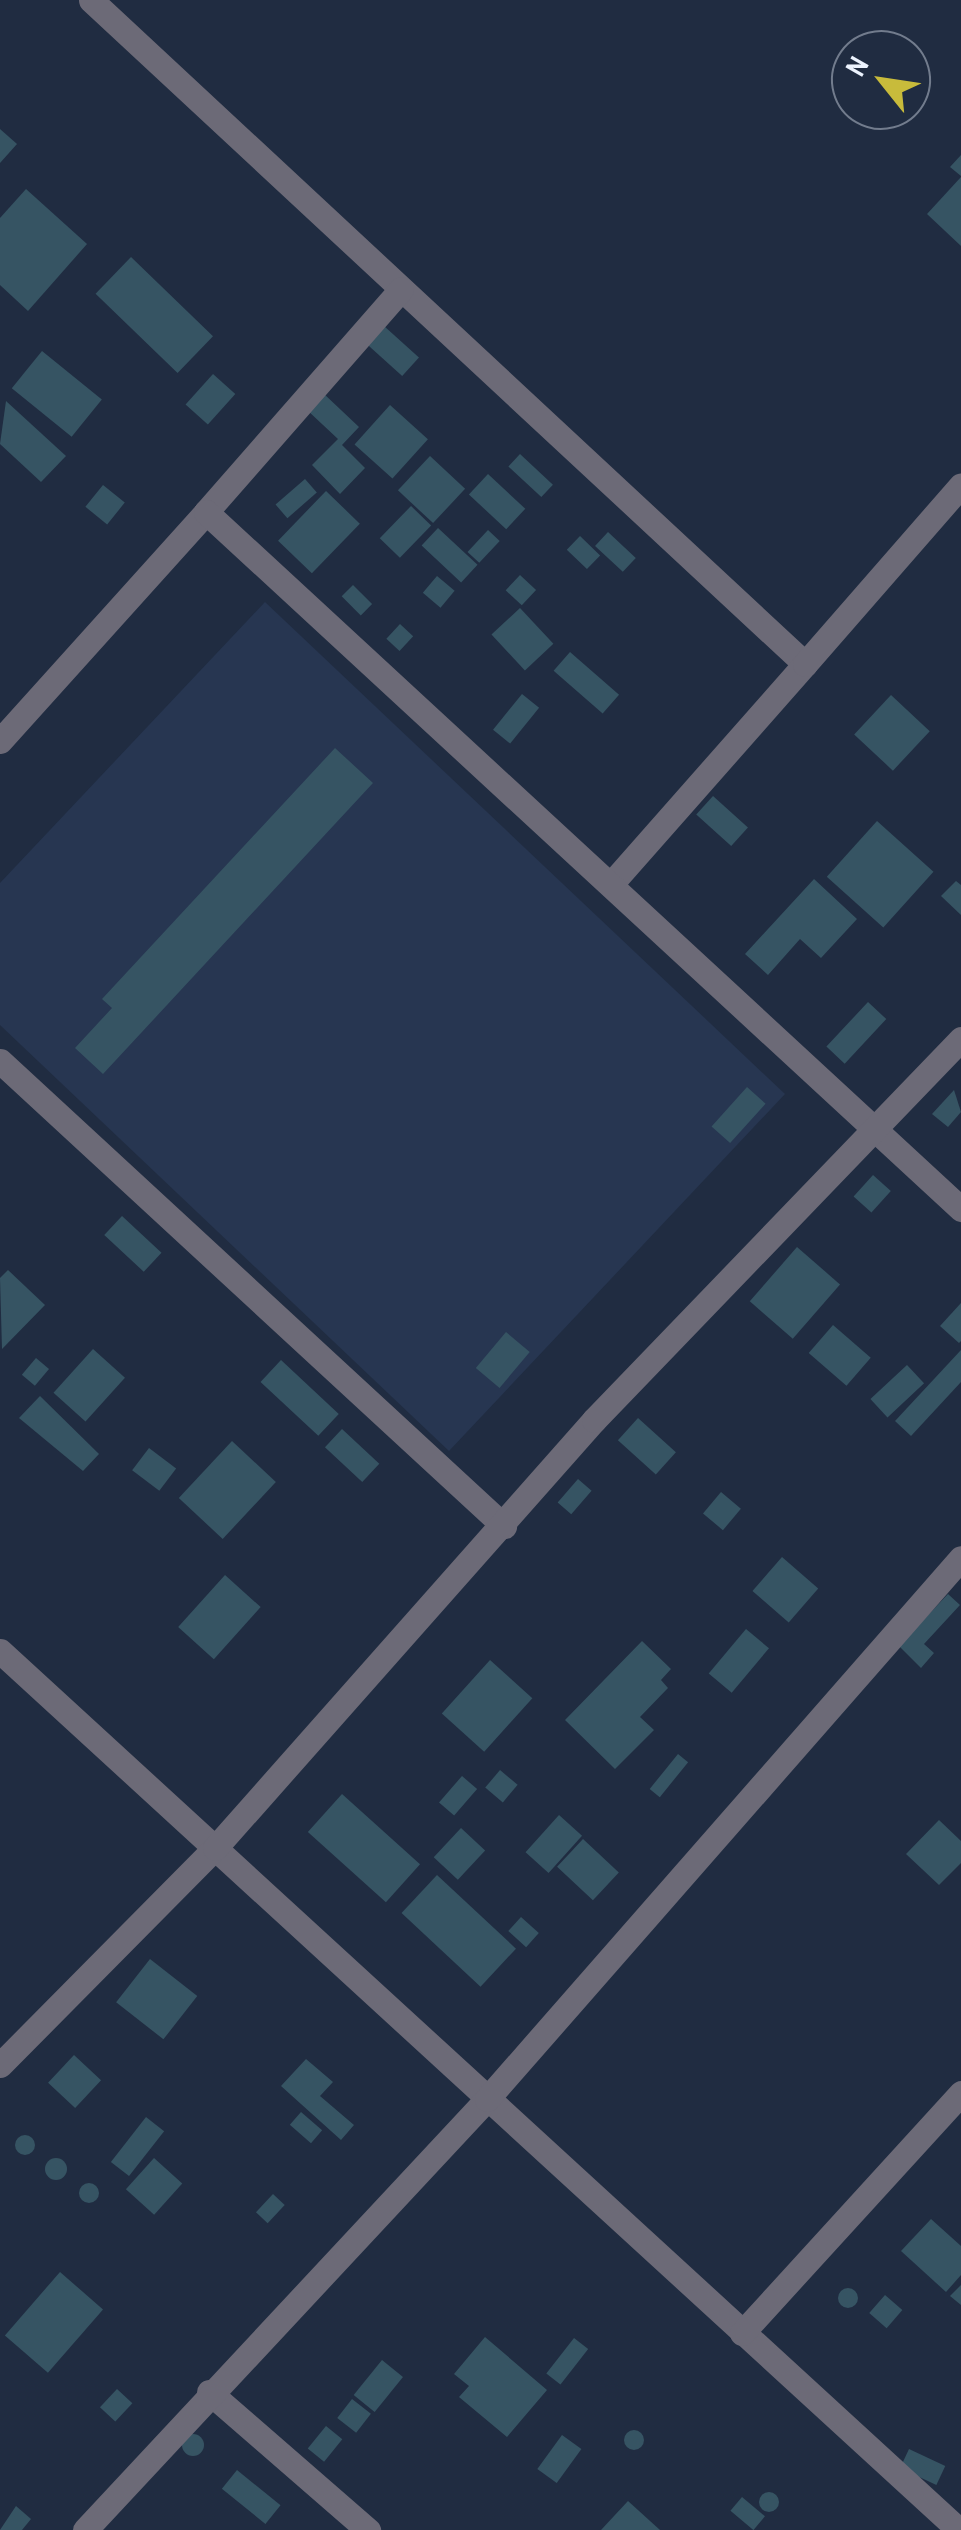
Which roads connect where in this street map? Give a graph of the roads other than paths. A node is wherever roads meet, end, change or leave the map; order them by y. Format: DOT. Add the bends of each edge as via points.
graph roads {
  1 [pos="91,0"];
  2 [pos="400,289"];
  3 [pos="961,485"];
  4 [pos="206,512"];
  5 [pos="804,664"];
  6 [pos="0,741"];
  7 [pos="614,881"];
  8 [pos="961,1039"];
  9 [pos="0,1061"];
  10 [pos="876,1131"];
  11 [pos="961,1208"];
  12 [pos="504,1526"];
  13 [pos="961,1558"];
  14 [pos="0,1650"];
  15 [pos="214,1848"];
  16 [pos="0,2066"];
  17 [pos="961,2094"];
  18 [pos="488,2100"];
  19 [pos="742,2334"];
  20 [pos="209,2392"];
  21 [pos="85,2530"];
  22 [pos="368,2530"];
  23 [pos="959,2530"];
  1 -- 2 [label="street"];
  2 -- 4 [label="street"];
  2 -- 5 [label="street"];
  3 -- 5 [label="street"];
  4 -- 6 [label="street"];
  4 -- 7 [label="street"];
  5 -- 7 [label="street"];
  7 -- 10 [label="street"];
  8 -- 10 [label="street"];
  9 -- 12 [label="street"];
  10 -- 11 [label="street"];
  10 -- 12 [label="street"];
  12 -- 15 [label="street"];
  13 -- 18 [label="street"];
  14 -- 15 [label="street"];
  15 -- 16 [label="street"];
  15 -- 18 [label="street"];
  17 -- 19 [label="street"];
  18 -- 19 [label="street"];
  18 -- 20 [label="street"];
  19 -- 23 [label="street"];
  20 -- 21 [label="street"];
  20 -- 22 [label="street"];
}
